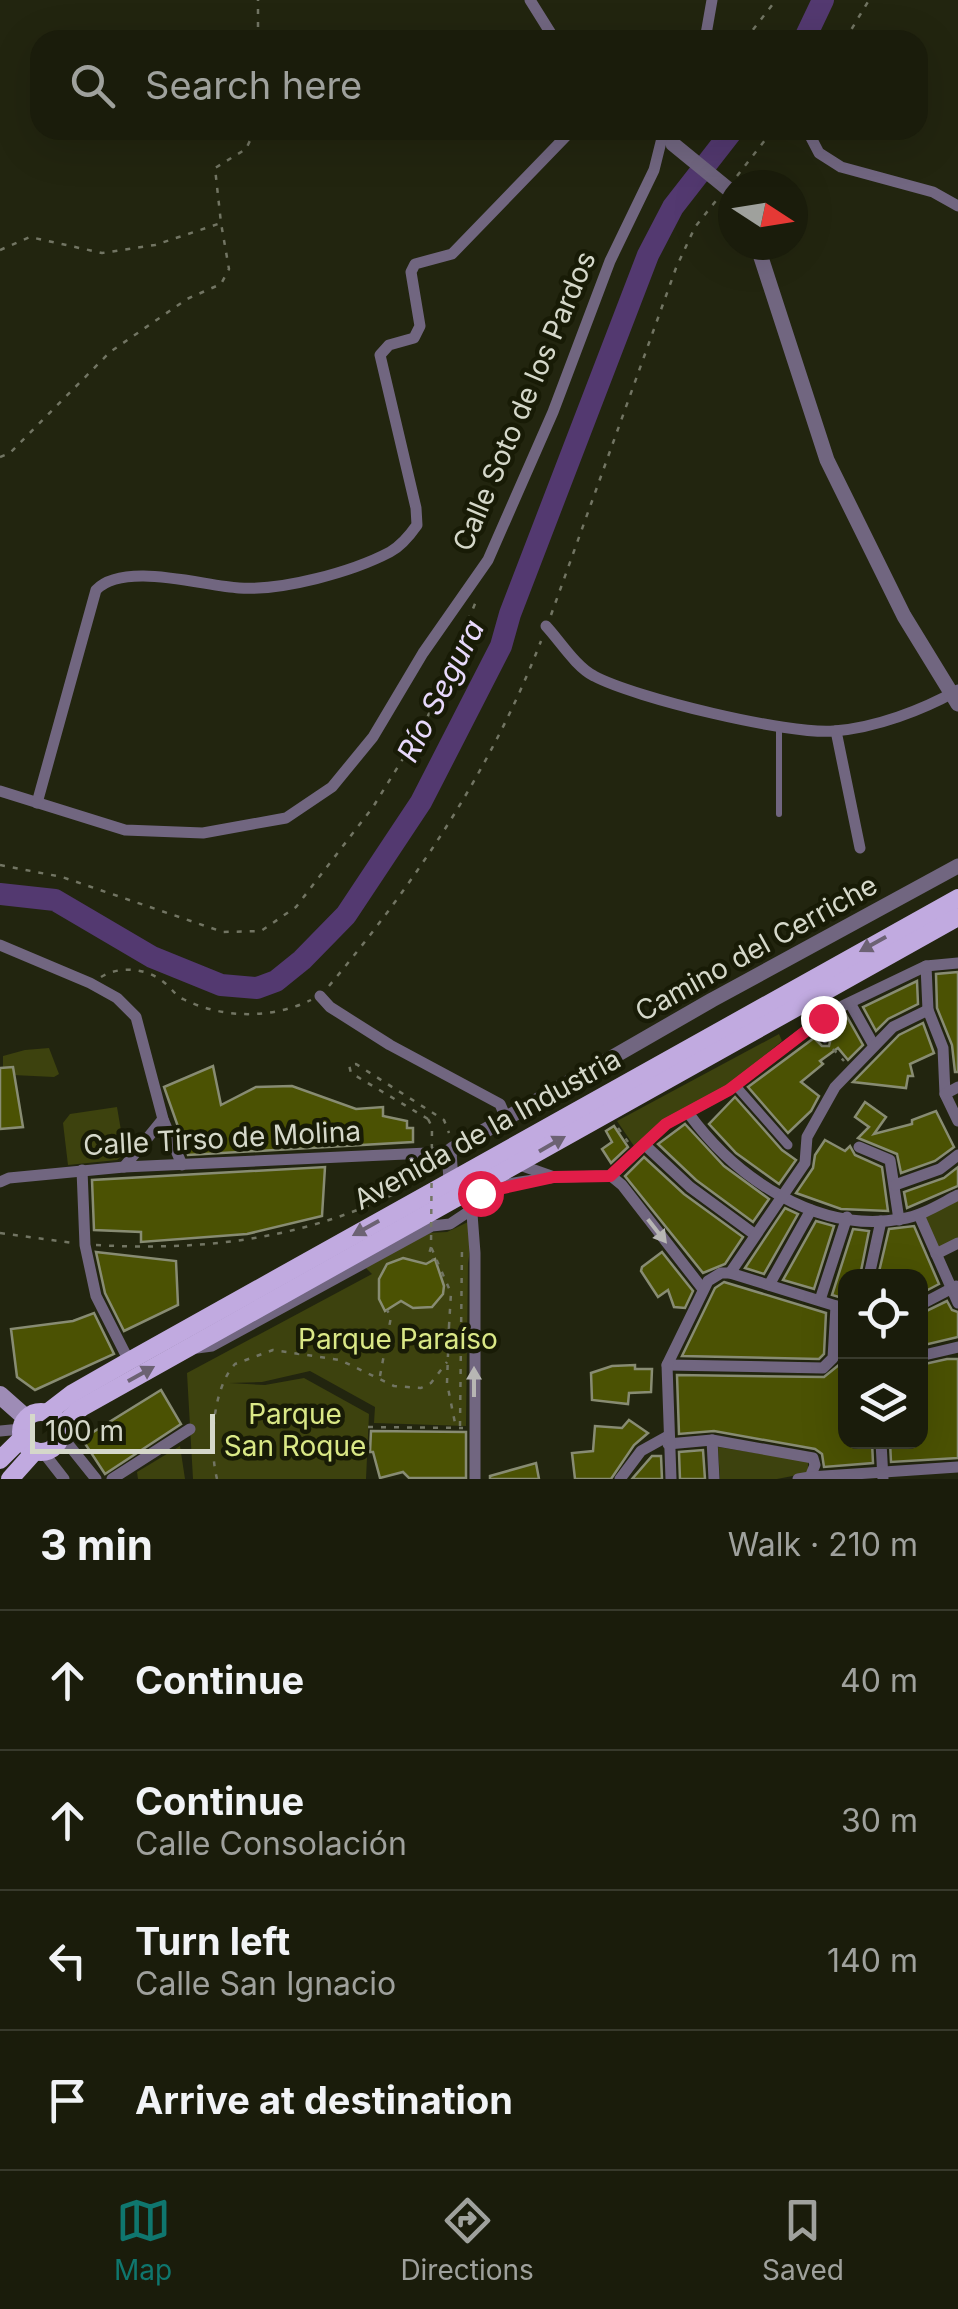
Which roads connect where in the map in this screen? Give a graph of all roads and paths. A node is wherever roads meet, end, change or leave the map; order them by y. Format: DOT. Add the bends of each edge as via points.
graph roads {
  1 [pos="258,0"];
  2 [pos="530,0"];
  3 [pos="712,0"];
  4 [pos="776,0"];
  5 [pos="869,0"];
  6 [pos="258,30"];
  7 [pos="549,30"];
  8 [pos="706,30"];
  9 [pos="753,30"];
  10 [pos="852,30"];
  11 [pos="250,140"];
  12 [pos="562,140"];
  13 [pos="665,140"];
  14 [pos="668,140"];
  15 [pos="763,140"];
  16 [pos="812,140"];
  17 [pos="740,170"];
  18 [pos="718,180"];
  19 [pos="718,197"];
  20 [pos="958,206"];
  21 [pos="221,222"];
  22 [pos="0,250"];
  23 [pos="762,260"];
  24 [pos="0,457"];
  25 [pos="546,626"];
  26 [pos="956,696"];
  27 [pos="779,726"];
  28 [pos="836,731"];
  29 [pos="0,790"];
  30 [pos="38,803"];
  31 [pos="779,814"];
  32 [pos="860,848"];
  33 [pos="958,866"];
  34 [pos="958,898"];
  35 [pos="958,917"];
  36 [pos="0,945"];
  37 [pos="958,963"];
  38 [pos="926,966"];
  39 [pos="90,983"];
  40 [pos="320,996"];
  41 [pos="850,1003"];
  42 [pos="928,1010"];
  43 [pos="814,1027"];
  44 [pos="825,1040"];
  45 [pos="873,1044"];
  46 [pos="851,1069"];
  47 [pos="736,1086"];
  48 [pos="958,1086"];
  49 [pos="945,1094"];
  50 [pos="689,1114"];
  51 [pos="506,1118"];
  52 [pos="163,1119"];
  53 [pos="613,1121"];
  54 [pos="958,1121"];
  55 [pos="639,1144"];
  56 [pos="788,1145"];
  57 [pos="859,1147"];
  58 [pos="958,1155"];
  59 [pos="450,1160"];
  60 [pos="516,1164"];
  61 [pos="182,1165"];
  62 [pos="124,1167"];
  63 [pos="82,1170"];
  64 [pos="610,1176"];
  65 [pos="554,1177"];
  66 [pos="0,1182"];
  67 [pos="895,1184"];
  68 [pos="958,1195"];
  69 [pos="780,1196"];
  70 [pos="470,1201"];
  71 [pos="811,1210"];
  72 [pos="919,1215"];
  73 [pos="847,1218"];
  74 [pos="898,1220"];
  75 [pos="881,1221"];
  76 [pos="0,1232"];
  77 [pos="754,1234"];
  78 [pos="958,1243"];
  79 [pos="85,1244"];
  80 [pos="431,1247"];
  81 [pos="936,1254"];
  82 [pos="433,1260"];
  83 [pos="871,1269"];
  84 [pos="730,1273"];
  85 [pos="769,1285"];
  86 [pos="955,1287"];
  87 [pos="702,1288"];
  88 [pos="820,1300"];
  89 [pos="928,1301"];
  90 [pos="958,1303"];
  91 [pos="838,1306"];
  92 [pos="386,1310"];
  93 [pos="838,1324"];
  94 [pos="958,1347"];
  95 [pos="928,1354"];
  96 [pos="129,1361"];
  97 [pos="447,1362"];
  98 [pos="667,1366"];
  99 [pos="379,1379"];
  100 [pos="0,1394"];
  101 [pos="56,1425"];
  102 [pos="368,1426"];
  103 [pos="456,1428"];
  104 [pos="474,1428"];
  105 [pos="190,1429"];
  106 [pos="19,1434"];
  107 [pos="668,1440"];
  108 [pos="712,1440"];
  109 [pos="881,1449"];
  110 [pos="0,1460"];
  111 [pos="958,1467"];
  112 [pos="882,1475"];
  113 [pos="802,1478"];
  114 [pos="10,1479"];
  115 [pos="64,1479"];
  116 [pos="96,1479"];
  117 [pos="112,1479"];
  118 [pos="217,1479"];
  119 [pos="475,1479"];
  120 [pos="620,1479"];
  121 [pos="672,1479"];
  122 [pos="714,1479"];
  1 -- 6 [label="path"];
  2 -- 7 [label="street"];
  3 -- 8 [label="street"];
  4 -- 9 [label="path"];
  5 -- 10 [label="path"];
  11 -- 21 [label="path" via="215,168"];
  12 -- 30 [label="street" via="452,254 415,264 411,272 420,326 414,338 388,345 380,355 416,508 410,534 394,550 350,570 275,585 240,588 159,575 103,582"];
  13 -- 30 [label="street, Calle Soto de los Pardos" via="488,560 332,787 286,818 203,833 126,830"];
  14 -- 18 [label="street"];
  15 -- 17 [label="path"];
  16 -- 20 [label="street" via="841,168 933,192"];
  19 -- 25 [label="path" via="676,268"];
  21 -- 22 [label="path" via="154,245 102,252 30,238"];
  21 -- 24 [label="path" via="229,270 221,284 110,352"];
  23 -- 26 [label="street" via="827,460 904,616"];
  25 -- 27 [label="street" via="592,676"];
  25 -- 40 [label="path" via="480,774"];
  26 -- 28 [label="street"];
  27 -- 28 [label="street"];
  27 -- 31 [label="lane"];
  28 -- 32 [label="street"];
  29 -- 30 [label="street, Calle Soto de los Pardos"];
  33 -- 51 [label="street, Camino del Cerriche"];
  34 -- 59 [label="main road, Avenida de la Industria, one-way"];
  60 -- 35 [label="main road, Avenida de la Industria, one-way"];
  36 -- 39 [label="street"];
  37 -- 38 [label="street"];
  38 -- 41 [label="street"];
  38 -- 42 [label="street"];
  39 -- 40 [label="path" via="112,970 146,971 180,998 251,1015 274,1014"];
  39 -- 52 [label="street" via="136,1017"];
  40 -- 51 [label="street" via="390,1044 500,1104"];
  41 -- 43 [label="street"];
  41 -- 45 [label="street"];
  42 -- 45 [label="street"];
  42 -- 49 [label="street" via="943,1048"];
  43 -- 44 [label="lane"];
  43 -- 47 [label="street"];
  44 -- 46 [label="path"];
  45 -- 46 [label="street"];
  46 -- 69 [label="street" via="807,1138 806,1162"];
  47 -- 50 [label="street"];
  47 -- 56 [label="street"];
  48 -- 49 [label="street"];
  49 -- 54 [label="street"];
  50 -- 55 [label="street"];
  50 -- 69 [label="street" via="738,1166"];
  51 -- 59 [label="street, Camino del Cerriche"];
  52 -- 61 [label="street"];
  52 -- 62 [label="street"];
  53 -- 55 [label="path" via="628,1143"];
  55 -- 64 [label="street"];
  55 -- 77 [label="street"];
  57 -- 67 [label="street" via="890,1160"];
  58 -- 67 [label="street" via="940,1169"];
  59 -- 61 [label="street, Calle Tirso de Molina"];
  59 -- 70 [label="street"];
  59 -- 79 [label="path" via="422,1165 406,1189 298,1232 181,1247"];
  59 -- 80 [label="path, bridge" via="444,1120 349,1065 431,1124"];
  59 -- 96 [label="main road, Avenida de la Industria, one-way"];
  60 -- 65 [label="street"];
  60 -- 70 [label="main road, Avenida de la Industria"];
  61 -- 62 [label="street, Calle Tirso de Molina"];
  62 -- 63 [label="street, Calle Tirso de Molina"];
  63 -- 66 [label="street, Calle Tirso de Molina"];
  63 -- 79 [label="street"];
  64 -- 65 [label="street"];
  64 -- 87 [label="street, one-way"];
  65 -- 70 [label="street" via="503,1186"];
  67 -- 74 [label="street"];
  68 -- 72 [label="street"];
  69 -- 71 [label="street"];
  69 -- 77 [label="street"];
  101 -- 70 [label="main road, Avenida de la Industria, one-way" via="182,1351"];
  104 -- 70 [label="street, one-way"];
  71 -- 73 [label="street"];
  71 -- 85 [label="street"];
  72 -- 74 [label="street"];
  72 -- 81 [label="street"];
  73 -- 75 [label="street"];
  73 -- 88 [label="street"];
  74 -- 75 [label="street"];
  75 -- 83 [label="street"];
  76 -- 79 [label="path"];
  77 -- 84 [label="street"];
  78 -- 81 [label="street"];
  79 -- 96 [label="street" via="96,1296"];
  80 -- 82 [label="path, bridge"];
  80 -- 97 [label="path, bridge" via="451,1293"];
  81 -- 86 [label="street"];
  84 -- 85 [label="street"];
  84 -- 87 [label="street"];
  85 -- 88 [label="street"];
  86 -- 89 [label="street"];
  86 -- 90 [label="street"];
  87 -- 98 [label="street"];
  88 -- 91 [label="street"];
  92 -- 99 [label="path" via="391,1317"];
  93 -- 98 [label="street" via="829,1364 818,1369"];
  94 -- 95 [label="street"];
  96 -- 101 [label="main road, Avenida de la Industria" via="73,1393"];
  97 -- 99 [label="path" via="421,1388"];
  97 -- 103 [label="path"];
  98 -- 107 [label="street"];
  99 -- 118 [label="path" via="340,1360 273,1350 235,1364 216,1399"];
  100 -- 106 [label="main road"];
  101 -- 106 [label="main road" via="36,1413"];
  101 -- 106 [label="main road" via="55,1446"];
  101 -- 116 [label="street"];
  102 -- 103 [label="path"];
  103 -- 104 [label="path"];
  104 -- 119 [label="street"];
  105 -- 117 [label="street"];
  106 -- 110 [label="main road"];
  106 -- 114 [label="main road"];
  106 -- 115 [label="street"];
  107 -- 108 [label="street"];
  107 -- 120 [label="street" via="640,1451"];
  107 -- 121 [label="street"];
  108 -- 113 [label="street" via="808,1456 815,1465"];
  108 -- 122 [label="street"];
  109 -- 112 [label="street"];
  111 -- 112 [label="street"];
  112 -- 113 [label="street"];
}
